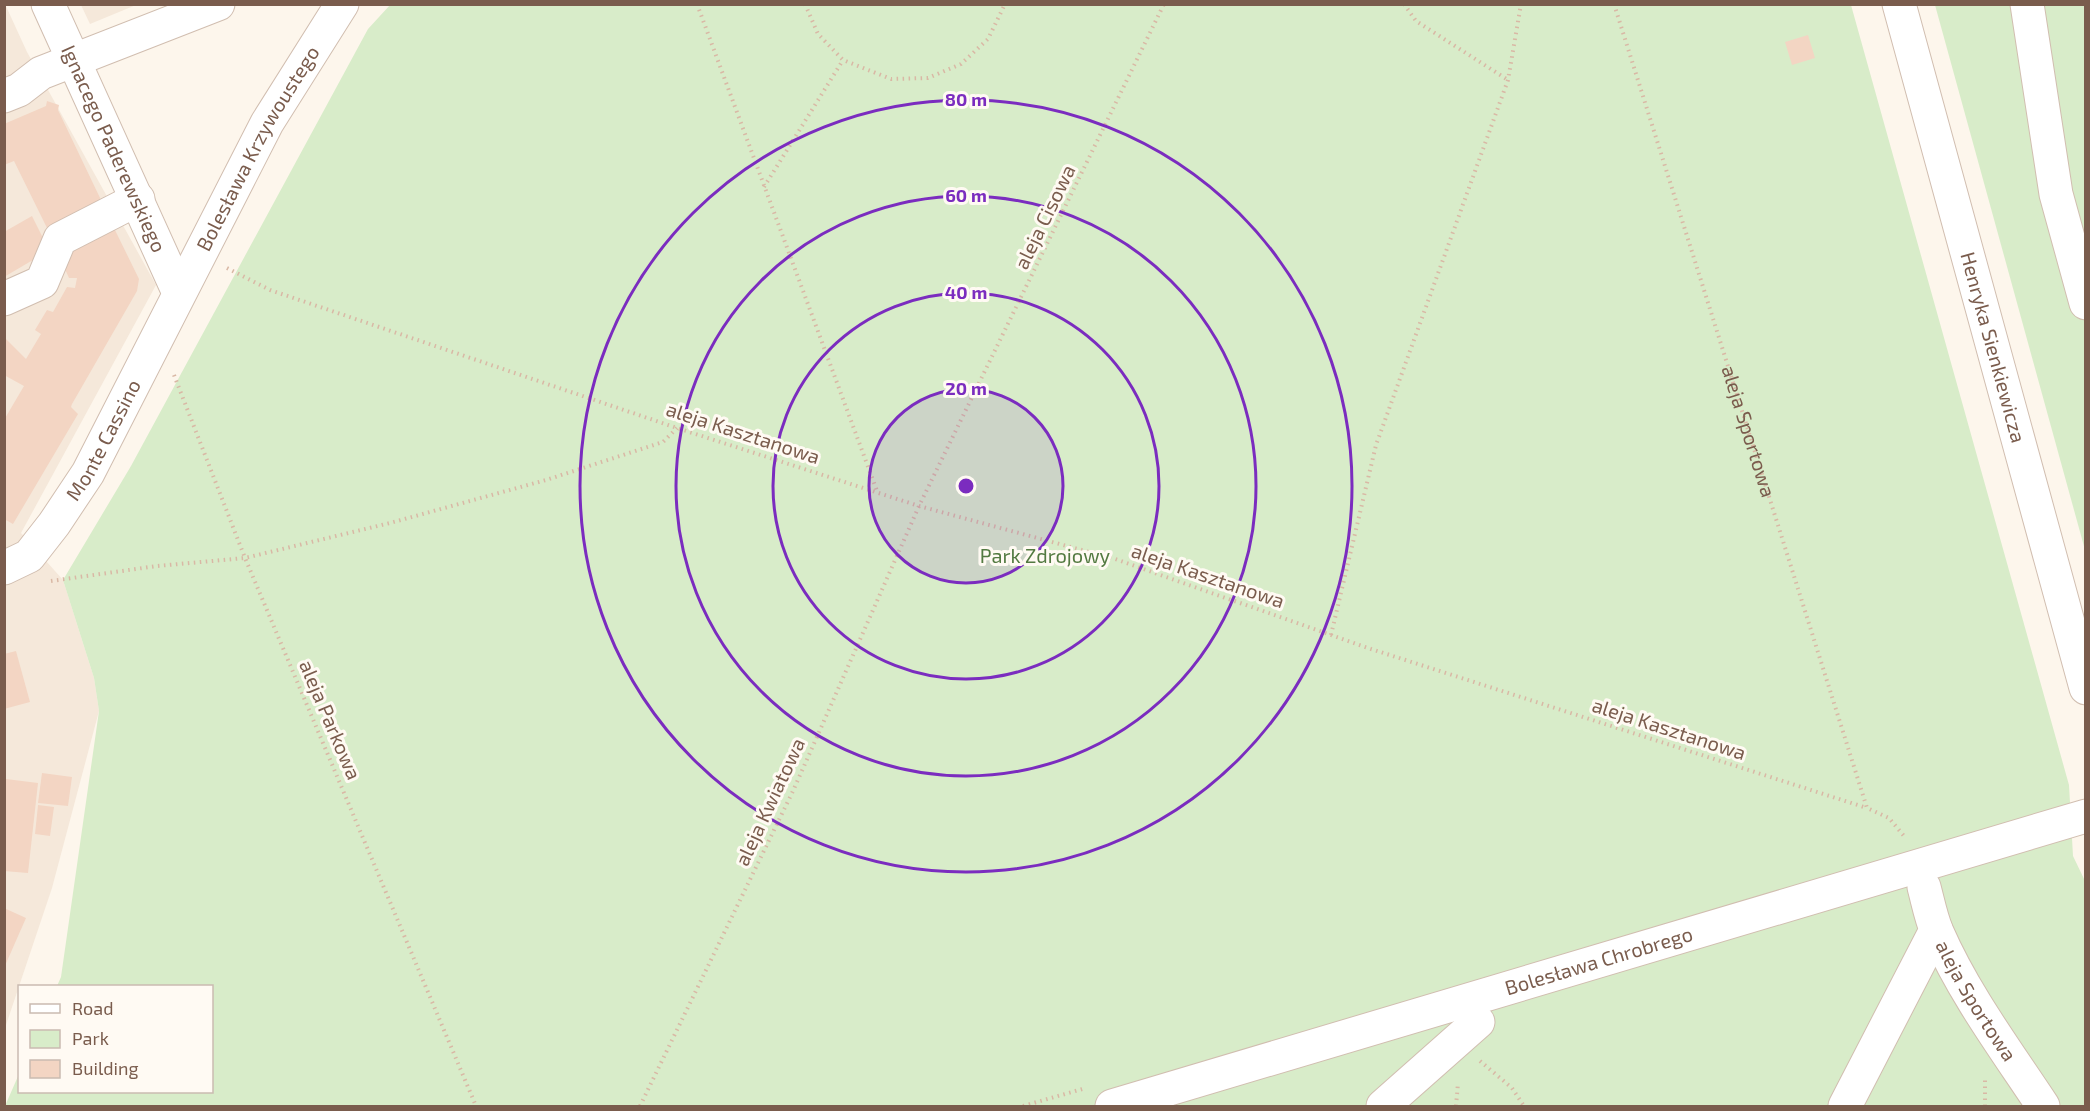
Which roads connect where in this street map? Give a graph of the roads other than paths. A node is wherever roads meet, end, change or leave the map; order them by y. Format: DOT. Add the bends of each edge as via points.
graph roads {
  1 [pos="48,4"];
  2 [pos="218,4"];
  3 [pos="342,4"];
  4 [pos="1899,4"];
  5 [pos="2027,4"];
  6 [pos="74,60"];
  7 [pos="4,96"];
  8 [pos="138,199"];
  9 [pos="179,293"];
  10 [pos="4,299"];
  11 [pos="2085,303"];
  12 [pos="4,568"];
  13 [pos="2085,688"];
  14 [pos="2085,816"];
  15 [pos="1924,887"];
  16 [pos="1936,930"];
  17 [pos="1467,1032"];
  18 [pos="1113,1107"];
  19 [pos="1383,1107"];
  20 [pos="1845,1107"];
  21 [pos="2043,1107"];
  1 -- 6 [label="street, Ignacego Paderewskiego"];
  2 -- 6 [label="street"];
  3 -- 9 [label="street, Bolesława Krzywoustego" via="267,123"];
  4 -- 13 [label="street, Henryka Sienkiewicza"];
  5 -- 11 [label="street" via="2056,194"];
  6 -- 7 [label="street" via="41,73"];
  6 -- 8 [label="street, Ignacego Paderewskiego"];
  8 -- 9 [label="street, Ignacego Paderewskiego"];
  8 -- 10 [label="street" via="60,239 42,282"];
  9 -- 12 [label="street, Monte Cassino" via="88,473 29,556"];
  14 -- 18 [label="street, Bolesława Chrobrego"];
  15 -- 16 [label="street, aleja Sportowa"];
  16 -- 20 [label="street"];
  16 -- 21 [label="street, aleja Sportowa" via="1991,1029"];
  17 -- 19 [label="street"];
}
